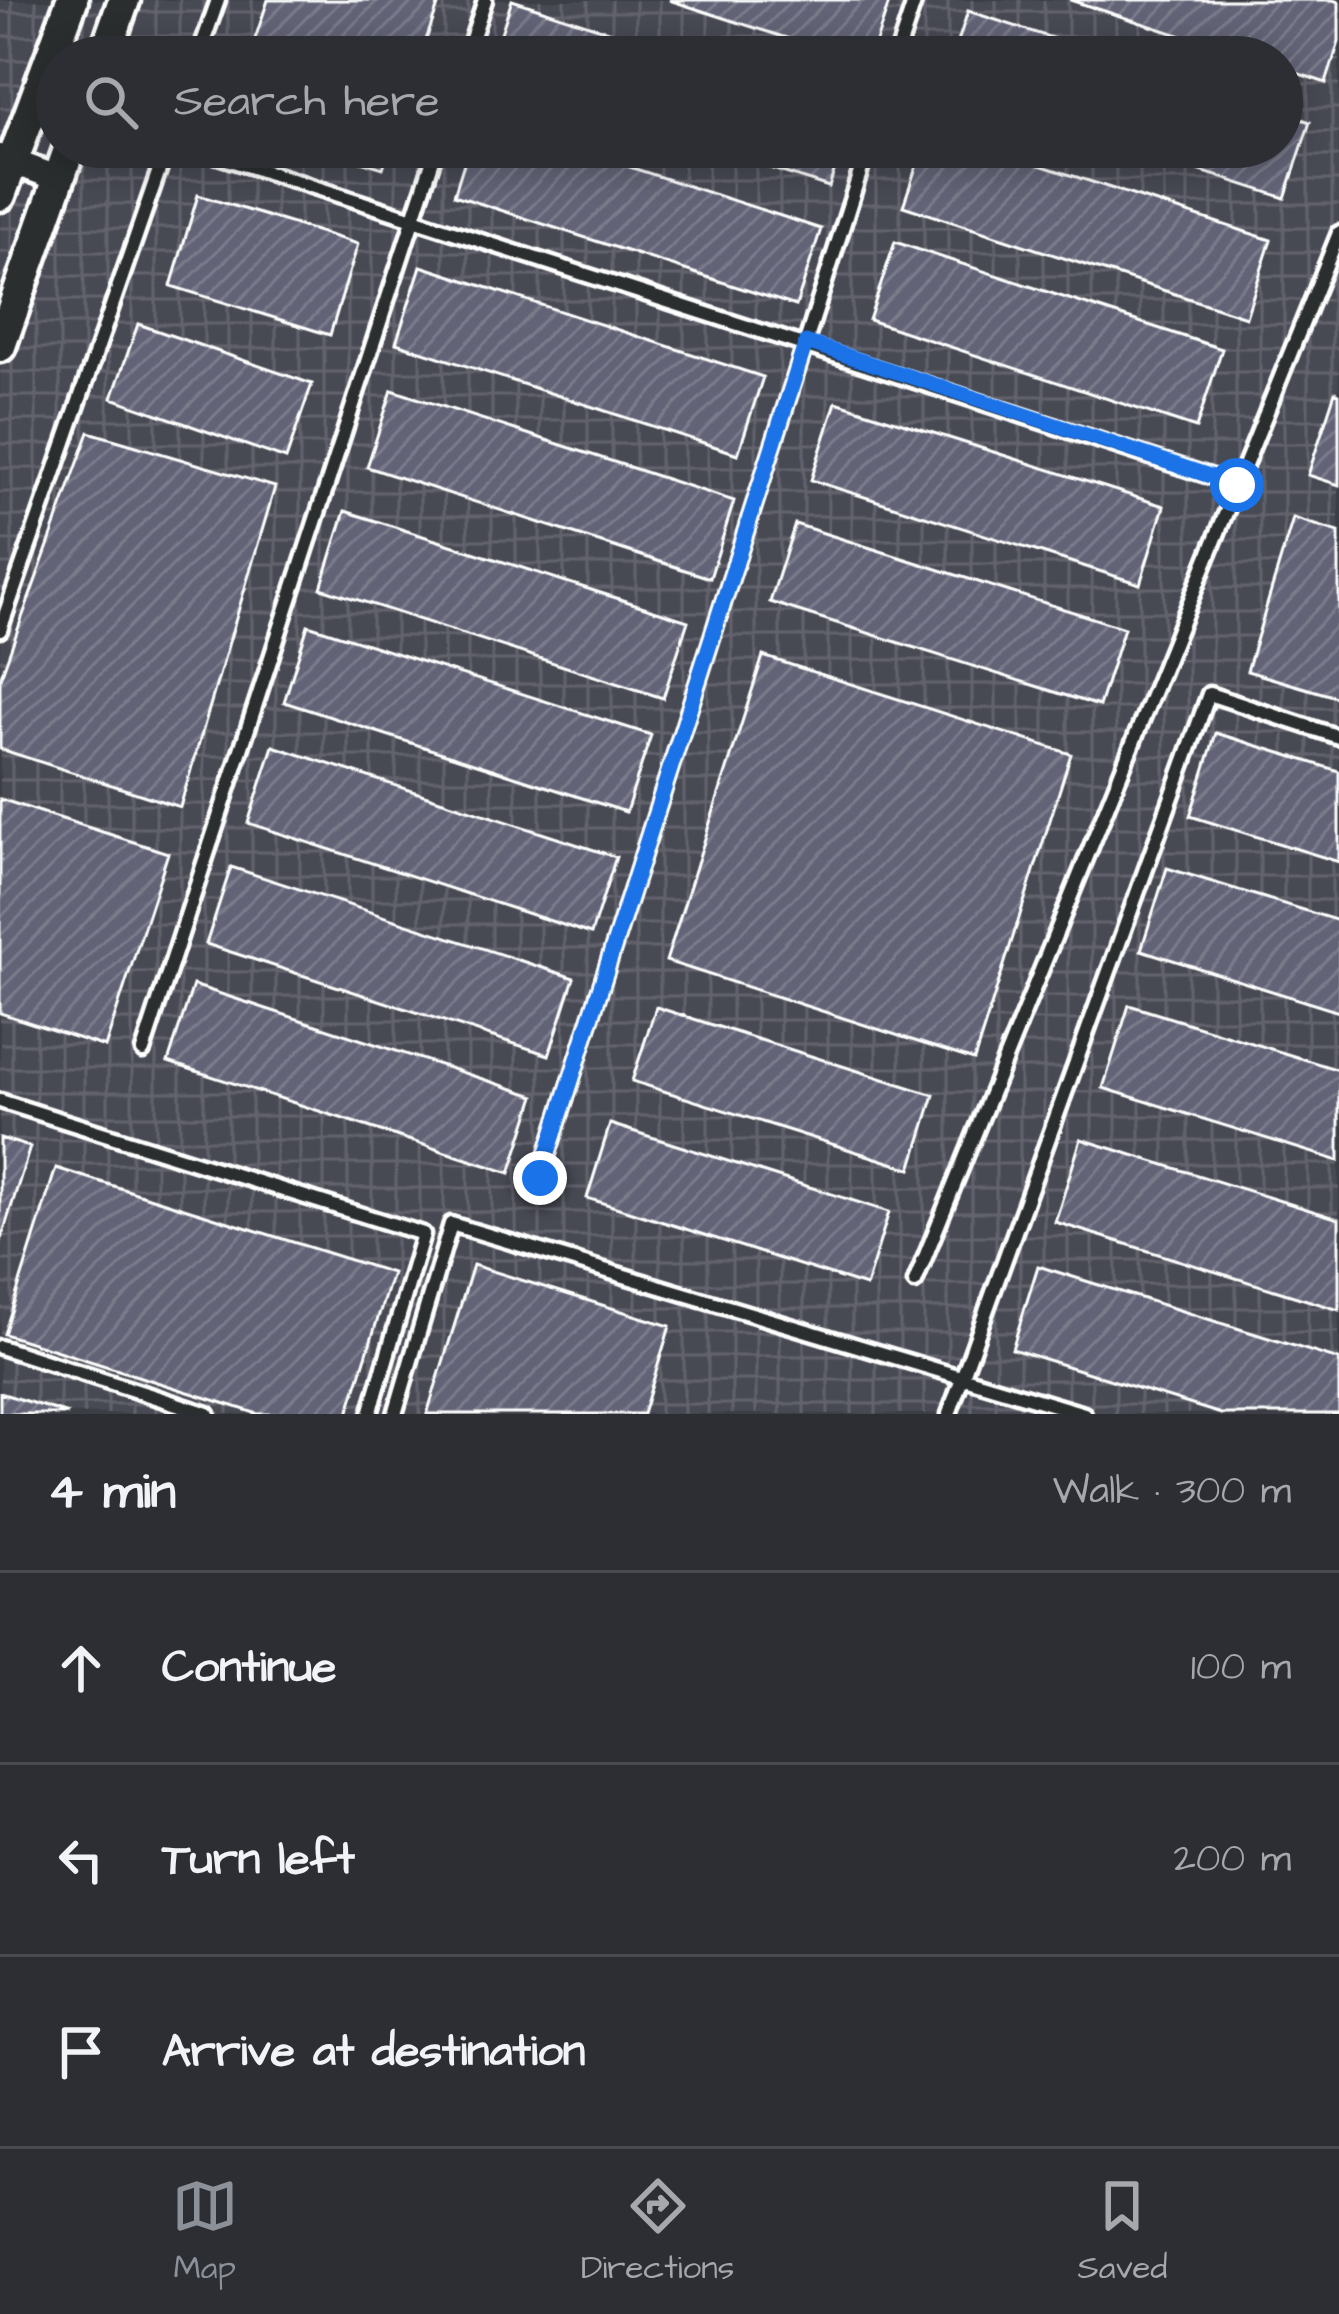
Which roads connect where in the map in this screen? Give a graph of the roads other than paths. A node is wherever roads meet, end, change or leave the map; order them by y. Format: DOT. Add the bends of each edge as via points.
graph roads {
  1 [pos="72,0"];
  2 [pos="124,0"];
  3 [pos="218,0"];
  4 [pos="485,0"];
  5 [pos="915,0"];
  6 [pos="57,36"];
  7 [pos="111,36"];
  8 [pos="205,36"];
  9 [pos="473,36"];
  10 [pos="903,36"];
  11 [pos="36,87"];
  12 [pos="6,159"];
  13 [pos="61,168"];
  14 [pos="160,168"];
  15 [pos="256,168"];
  16 [pos="430,168"];
  17 [pos="861,168"];
  18 [pos="57,178"];
  19 [pos="0,195"];
  20 [pos="414,218"];
  21 [pos="1339,233"];
  22 [pos="806,342"];
  23 [pos="0,346"];
  24 [pos="1237,485"];
  25 [pos="0,630"];
  26 [pos="1339,737"];
  27 [pos="143,1051"];
  28 [pos="0,1101"];
  29 [pos="540,1178"];
  30 [pos="915,1282"];
  31 [pos="0,1347"];
  32 [pos="965,1376"];
  33 [pos="208,1414"];
  34 [pos="370,1414"];
  35 [pos="395,1414"];
  36 [pos="950,1414"];
  37 [pos="1084,1414"];
  1 -- 6 [label="street"];
  2 -- 7 [label="street"];
  3 -- 8 [label="lane"];
  4 -- 9 [label="lane"];
  5 -- 10 [label="lane"];
  11 -- 12 [label="street"];
  12 -- 18 [label="street"];
  12 -- 19 [label="street"];
  13 -- 18 [label="street"];
  14 -- 25 [label="lane"];
  15 -- 20 [label="lane"];
  16 -- 20 [label="lane"];
  17 -- 22 [label="lane"];
  18 -- 23 [label="street"];
  20 -- 22 [label="lane"];
  20 -- 27 [label="lane"];
  21 -- 24 [label="lane"];
  22 -- 24 [label="lane"];
  22 -- 29 [label="lane"];
  24 -- 30 [label="lane"];
  26 -- 32 [label="lane" via="1209,694"];
  28 -- 34 [label="lane" via="423,1234"];
  31 -- 33 [label="lane"];
  32 -- 35 [label="lane" via="451,1224"];
  32 -- 36 [label="lane"];
  32 -- 37 [label="lane"];
}
